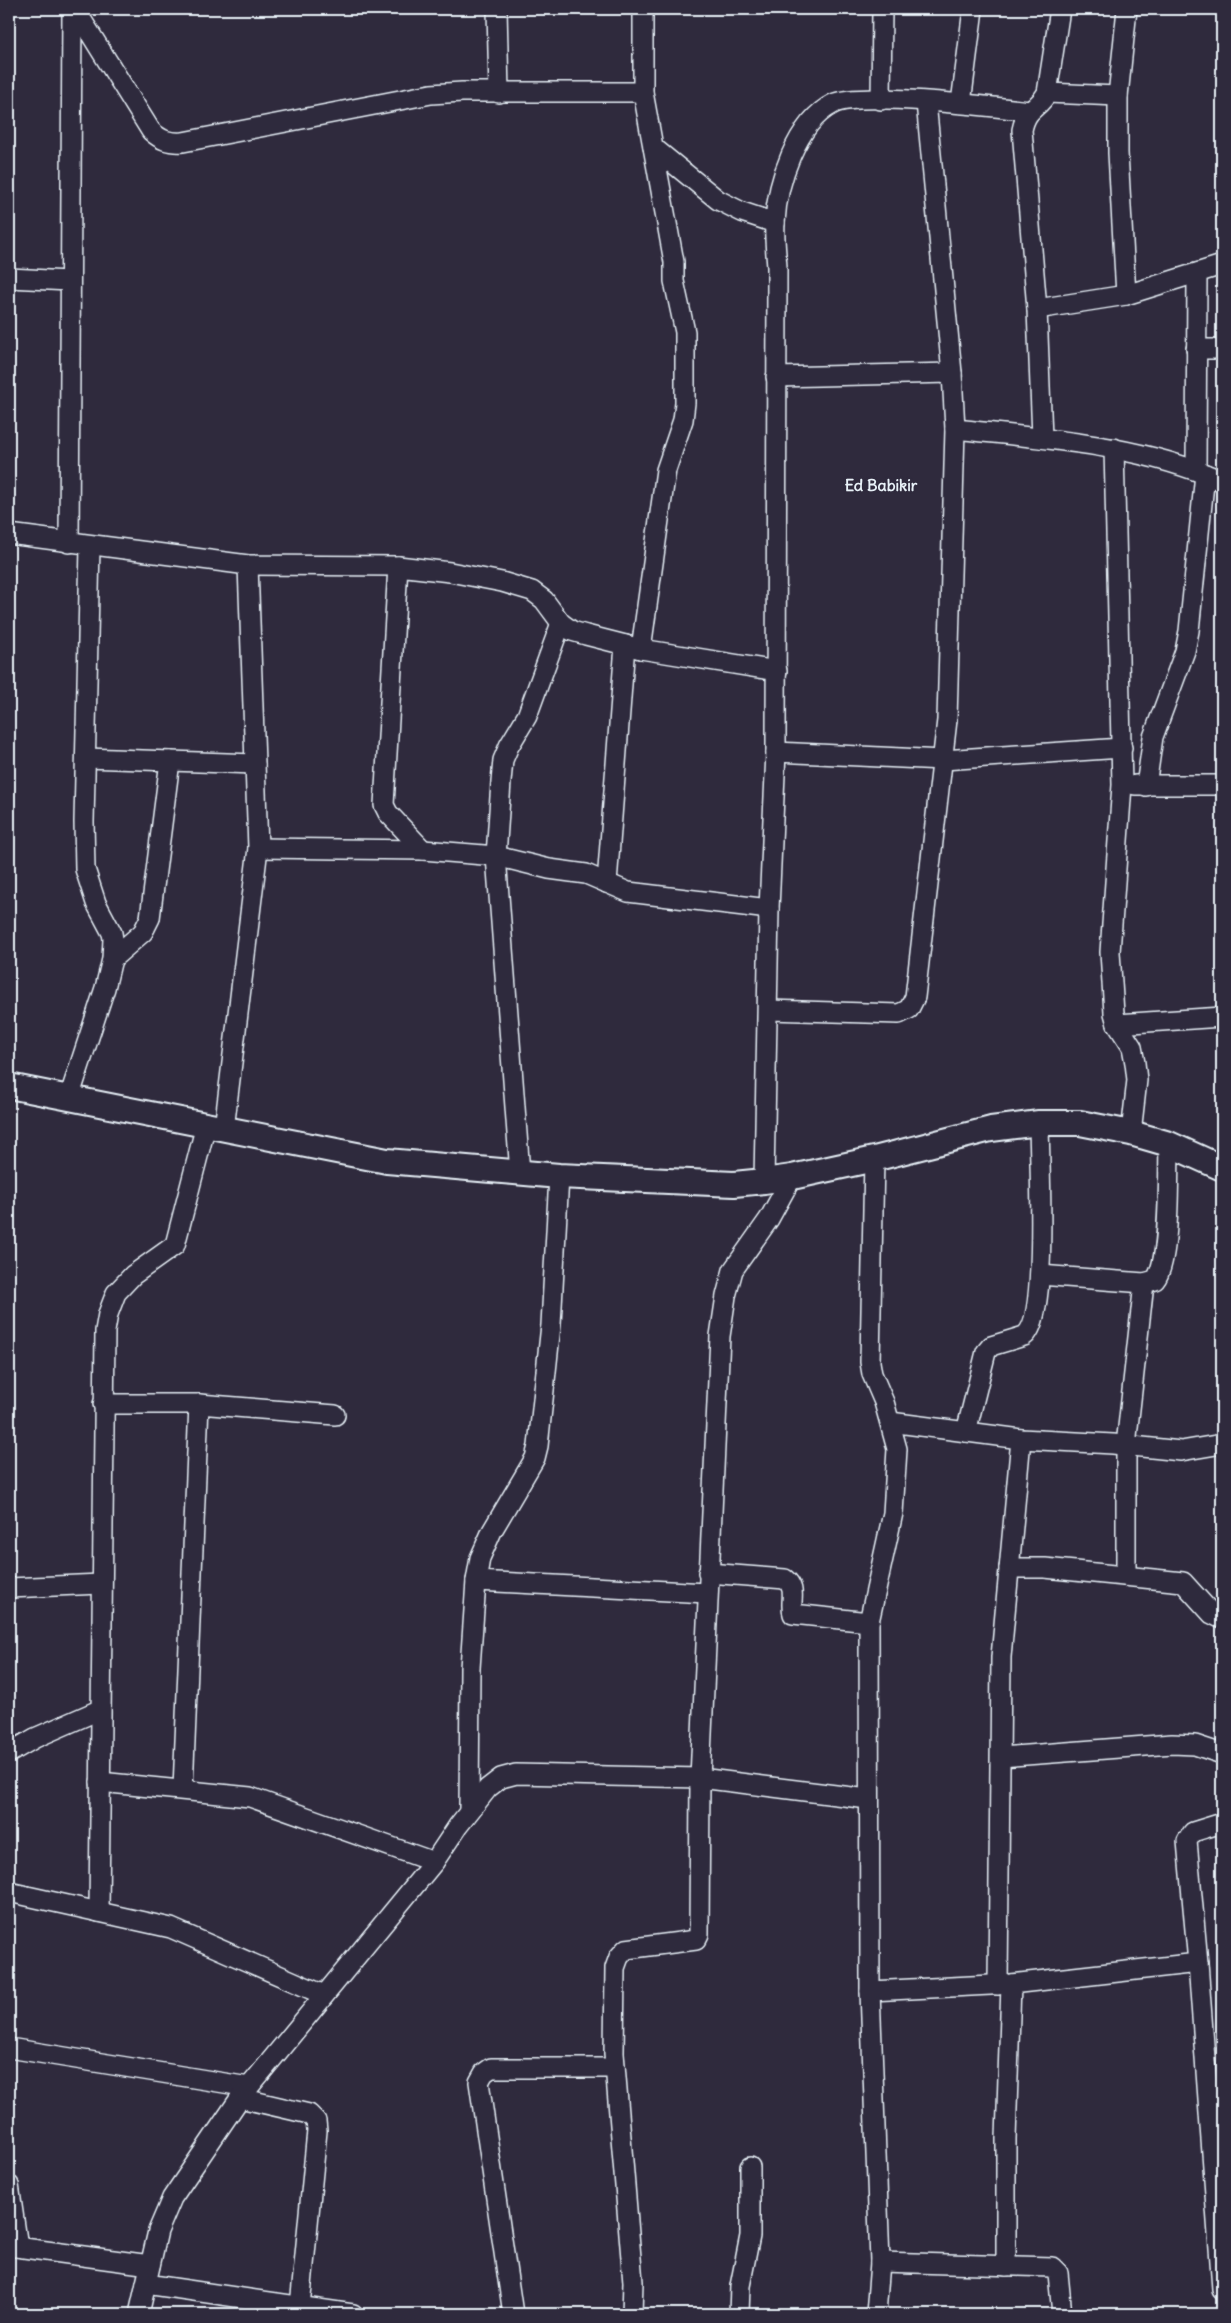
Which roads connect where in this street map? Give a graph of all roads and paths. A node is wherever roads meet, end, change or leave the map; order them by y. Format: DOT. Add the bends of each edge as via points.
graph roads {
  1 [pos="73,9"];
  2 [pos="497,9"];
  3 [pos="643,9"];
  4 [pos="882,9"];
  5 [pos="973,9"];
  6 [pos="1060,9"];
  7 [pos="1127,9"];
  8 [pos="642,92"];
  9 [pos="499,93"];
  10 [pos="1048,93"];
  11 [pos="1118,96"];
  12 [pos="880,100"];
  13 [pos="926,102"];
  14 [pos="961,104"];
  15 [pos="1029,111"];
  16 [pos="653,147"];
  17 [pos="774,223"];
  18 [pos="1222,265"];
  19 [pos="1197,273"];
  20 [pos="9,278"];
  21 [pos="69,281"];
  22 [pos="1126,295"];
  23 [pos="1038,309"];
  24 [pos="1196,349"];
  25 [pos="1222,349"];
  26 [pos="952,373"];
  27 [pos="776,378"];
  28 [pos="955,429"];
  29 [pos="1042,438"];
  30 [pos="1114,448"];
  31 [pos="1208,475"];
  32 [pos="9,534"];
  33 [pos="69,543"];
  34 [pos="90,546"];
  35 [pos="248,565"];
  36 [pos="398,566"];
  37 [pos="561,623"];
  38 [pos="633,647"];
  39 [pos="777,671"];
  40 [pos="1122,748"];
  41 [pos="776,752"];
  42 [pos="86,758"];
  43 [pos="944,760"];
  44 [pos="170,761"];
  45 [pos="255,764"];
  46 [pos="1122,785"];
  47 [pos="1222,785"];
  48 [pos="1146,786"];
  49 [pos="258,848"];
  50 [pos="423,850"];
  51 [pos="496,856"];
  52 [pos="607,883"];
  53 [pos="769,909"];
  54 [pos="112,959"];
  55 [pos="769,1010"];
  56 [pos="1222,1017"];
  57 [pos="1117,1024"];
  58 [pos="9,1086"];
  59 [pos="69,1098"];
  60 [pos="1039,1123"];
  61 [pos="215,1127"];
  62 [pos="1131,1133"];
  63 [pos="1169,1144"];
  64 [pos="874,1159"];
  65 [pos="1222,1168"];
  66 [pos="520,1173"];
  67 [pos="559,1176"];
  68 [pos="792,1177"];
  69 [pos="764,1181"];
  70 [pos="1040,1275"];
  71 [pos="1144,1283"];
  72 [pos="103,1404"];
  73 [pos="199,1404"];
  74 [pos="334,1416"];
  75 [pos="890,1422"];
  76 [pos="966,1432"];
  77 [pos="1021,1439"];
  78 [pos="1222,1444"];
  79 [pos="1126,1445"];
  80 [pos="1009,1568"];
  81 [pos="708,1573"];
  82 [pos="1126,1576"];
  83 [pos="476,1581"];
  84 [pos="102,1584"];
  85 [pos="9,1588"];
  86 [pos="707,1594"];
  87 [pos="1222,1619"];
  88 [pos="869,1622"];
  89 [pos="99,1710"];
  90 [pos="9,1753"];
  91 [pos="1222,1754"];
  92 [pos="1001,1757"];
  93 [pos="700,1778"];
  94 [pos="100,1782"];
  95 [pos="183,1789"];
  96 [pos="868,1799"];
  97 [pos="469,1811"];
  98 [pos="1222,1823"];
  99 [pos="434,1862"];
  100 [pos="9,1892"];
  101 [pos="99,1912"];
  102 [pos="1198,1963"];
  103 [pos="1004,1984"];
  104 [pos="870,1991"];
  105 [pos="324,1995"];
  106 [pos="9,2048"];
  107 [pos="615,2068"];
  108 [pos="245,2092"];
  109 [pos="750,2167"];
  110 [pos="9,2185"];
  111 [pos="14,2246"];
  112 [pos="880,2262"];
  113 [pos="150,2265"];
  114 [pos="1006,2266"];
  115 [pos="146,2284"];
  116 [pos="1222,2289"];
  117 [pos="300,2306"];
  118 [pos="139,2314"];
  119 [pos="353,2314"];
  120 [pos="513,2314"];
  121 [pos="632,2314"];
  122 [pos="740,2314"];
  123 [pos="876,2314"];
  124 [pos="1062,2314"];
  1 -- 9 [label="street" via="151,130 170,143 432,94"];
  1 -- 21 [label="street"];
  2 -- 9 [label="street"];
  3 -- 8 [label="street"];
  4 -- 12 [label="street"];
  5 -- 14 [label="street"];
  6 -- 10 [label="street"];
  7 -- 11 [label="street"];
  8 -- 9 [label="street"];
  8 -- 16 [label="street"];
  10 -- 11 [label="street"];
  10 -- 15 [label="street"];
  11 -- 22 [label="street"];
  12 -- 13 [label="street"];
  12 -- 17 [label="street" via="834,103 817,116 800,136 789,160 779,190"];
  13 -- 14 [label="street"];
  13 -- 26 [label="street"];
  14 -- 15 [label="street"];
  15 -- 23 [label="street" via="1024,120 1023,147"];
  16 -- 17 [label="street" via="718,200"];
  16 -- 38 [label="street" via="674,262 674,281 683,314 685,403 683,420 666,470"];
  17 -- 27 [label="street"];
  18 -- 19 [label="street"];
  19 -- 22 [label="street"];
  19 -- 24 [label="street"];
  20 -- 21 [label="street"];
  21 -- 33 [label="street"];
  22 -- 23 [label="street"];
  23 -- 29 [label="street"];
  24 -- 25 [label="street"];
  24 -- 31 [label="street"];
  26 -- 27 [label="street"];
  26 -- 28 [label="street"];
  27 -- 39 [label="street"];
  28 -- 29 [label="street"];
  28 -- 43 [label="street" via="950,665"];
  29 -- 30 [label="street"];
  30 -- 31 [label="street"];
  30 -- 40 [label="street"];
  31 -- 48 [label="street" via="1189,631 1185,651 1153,737"];
  32 -- 33 [label="street"];
  33 -- 34 [label="street"];
  34 -- 35 [label="street"];
  34 -- 42 [label="street"];
  35 -- 36 [label="street"];
  35 -- 45 [label="street"];
  36 -- 37 [label="street" via="485,579 532,592 544,600"];
  36 -- 50 [label="street" via="384,805 388,814"];
  37 -- 38 [label="street" via="572,631"];
  37 -- 51 [label="street" via="527,716 503,760"];
  38 -- 39 [label="street"];
  38 -- 52 [label="street"];
  39 -- 41 [label="street"];
  40 -- 43 [label="street"];
  40 -- 46 [label="street"];
  41 -- 43 [label="street"];
  41 -- 53 [label="street"];
  42 -- 44 [label="street"];
  42 -- 54 [label="street" via="86,869 96,903 112,933"];
  43 -- 55 [label="street" via="915,997 910,1009 899,1014"];
  44 -- 45 [label="street"];
  44 -- 54 [label="street" via="150,918 144,932"];
  45 -- 49 [label="street"];
  46 -- 48 [label="street"];
  46 -- 57 [label="street" via="1110,952 1112,1002"];
  47 -- 48 [label="street"];
  49 -- 50 [label="street"];
  49 -- 61 [label="street"];
  50 -- 51 [label="street"];
  51 -- 52 [label="street" via="586,874"];
  51 -- 66 [label="street"];
  52 -- 53 [label="street" via="636,894"];
  53 -- 55 [label="street"];
  54 -- 59 [label="street"];
  55 -- 69 [label="street"];
  56 -- 57 [label="street"];
  57 -- 62 [label="street" via="1132,1048 1135,1064 1137,1080"];
  58 -- 59 [label="street"];
  59 -- 61 [label="street"];
  60 -- 62 [label="street" via="1080,1123"];
  60 -- 64 [label="street" via="991,1129"];
  60 -- 70 [label="street"];
  61 -- 66 [label="street" via="387,1161"];
  61 -- 72 [label="street" via="175,1245 133,1275 116,1293 108,1314"];
  62 -- 63 [label="street"];
  63 -- 65 [label="street"];
  63 -- 71 [label="street" via="1162,1265 1155,1280"];
  64 -- 68 [label="street"];
  64 -- 75 [label="street" via="870,1362"];
  66 -- 67 [label="street"];
  67 -- 69 [label="street" via="725,1184"];
  67 -- 83 [label="street" via="551,1325 538,1446 535,1458 492,1531 480,1558"];
  68 -- 69 [label="street"];
  68 -- 81 [label="street" via="769,1219 734,1270 726,1296 720,1336"];
  70 -- 71 [label="street"];
  70 -- 76 [label="street" via="1029,1332 991,1346 986,1352"];
  71 -- 79 [label="street"];
  72 -- 73 [label="street"];
  72 -- 84 [label="street"];
  73 -- 74 [label="street"];
  73 -- 95 [label="street"];
  75 -- 76 [label="street"];
  75 -- 88 [label="street" via="897,1449 893,1513"];
  76 -- 77 [label="street"];
  77 -- 79 [label="street"];
  77 -- 80 [label="street"];
  78 -- 79 [label="street" via="1181,1451"];
  79 -- 82 [label="street"];
  80 -- 82 [label="street"];
  80 -- 92 [label="street" via="1001,1657"];
  81 -- 86 [label="street"];
  81 -- 88 [label="street" via="785,1579 793,1590 793,1614"];
  82 -- 87 [label="street" via="1183,1582 1212,1614"];
  83 -- 86 [label="street"];
  83 -- 97 [label="street" via="470,1668"];
  84 -- 85 [label="street"];
  84 -- 89 [label="street"];
  86 -- 93 [label="street"];
  88 -- 96 [label="street"];
  89 -- 90 [label="street"];
  89 -- 94 [label="street"];
  91 -- 92 [label="street" via="1195,1745 1172,1744"];
  92 -- 103 [label="street"];
  93 -- 96 [label="street"];
  93 -- 97 [label="street" via="516,1774 501,1778 488,1788"];
  93 -- 107 [label="street" via="699,1934 696,1940 626,1949 619,1957 615,1968"];
  94 -- 95 [label="street"];
  94 -- 101 [label="street"];
  95 -- 99 [label="street" via="250,1797"];
  96 -- 104 [label="street"];
  97 -- 99 [label="street"];
  98 -- 102 [label="street" via="1193,1832 1188,1841"];
  99 -- 105 [label="street"];
  100 -- 101 [label="street"];
  101 -- 105 [label="street" via="186,1934"];
  102 -- 103 [label="street"];
  102 -- 116 [label="street"];
  103 -- 104 [label="street"];
  103 -- 114 [label="street"];
  104 -- 112 [label="street"];
  105 -- 108 [label="street"];
  106 -- 108 [label="street"];
  107 -- 120 [label="street" via="491,2068 479,2082"];
  107 -- 121 [label="street" via="633,2282"];
  108 -- 113 [label="street" via="172,2198 158,2230"];
  108 -- 117 [label="street" via="309,2114 316,2121"];
  109 -- 122 [label="street" via="750,2236 740,2286"];
  110 -- 111 [label="street"];
  111 -- 113 [label="street"];
  112 -- 114 [label="street"];
  112 -- 123 [label="street"];
  113 -- 115 [label="street"];
  114 -- 124 [label="street" via="1052,2267 1056,2270"];
  115 -- 117 [label="street"];
  115 -- 118 [label="street"];
  117 -- 119 [label="street"];
}
